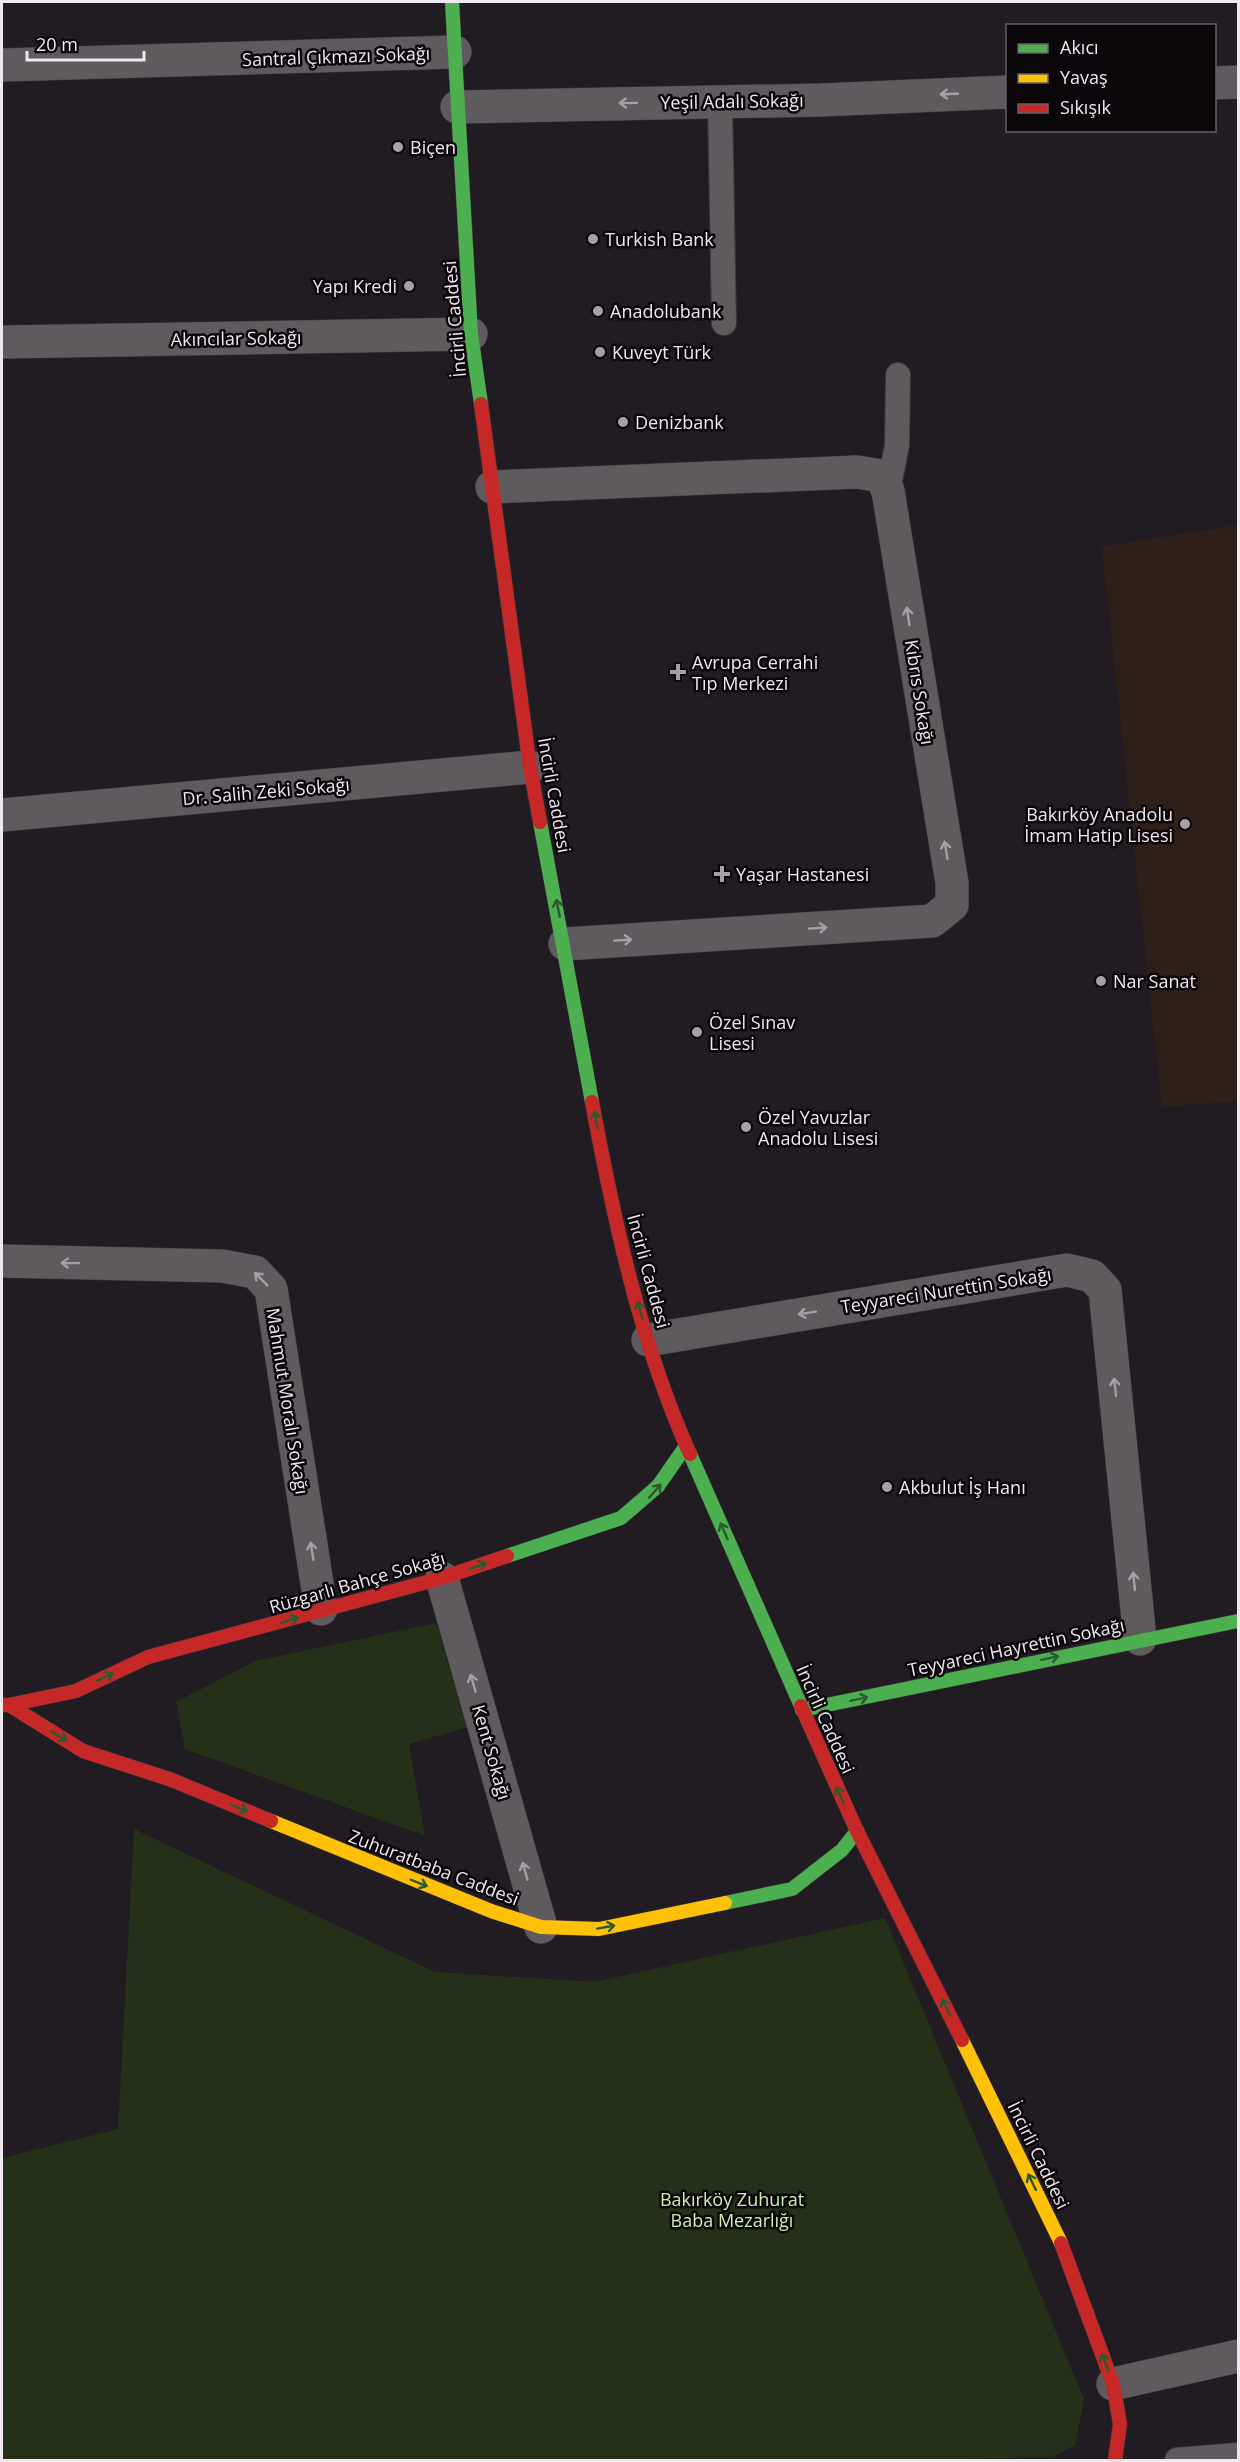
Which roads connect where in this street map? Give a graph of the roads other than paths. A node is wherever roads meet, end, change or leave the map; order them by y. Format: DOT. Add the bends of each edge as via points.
graph roads {
  1 [pos="452,2"];
  2 [pos="455,52"];
  3 [pos="2,64"];
  4 [pos="1239,82"];
  5 [pos="1216,83"];
  6 [pos="1006,92"];
  7 [pos="720,102"];
  8 [pos="457,107"];
  9 [pos="724,323"];
  10 [pos="471,334"];
  11 [pos="2,342"];
  12 [pos="898,375"];
  13 [pos="492,487"];
  14 [pos="888,490"];
  15 [pos="530,767"];
  16 [pos="2,815"];
  17 [pos="565,944"];
  18 [pos="2,1261"];
  19 [pos="648,1340"];
  20 [pos="686,1446"];
  21 [pos="442,1578"];
  22 [pos="321,1609"];
  23 [pos="1239,1621"];
  24 [pos="1140,1639"];
  25 [pos="5,1705"];
  26 [pos="802,1710"];
  27 [pos="857,1831"];
  28 [pos="541,1927"];
  29 [pos="1239,2356"];
  30 [pos="1113,2384"];
  31 [pos="1239,2455"];
  32 [pos="1115,2460"];
  33 [pos="1177,2460"];
  1 -- 2 [label="main road, İncirli Caddesi"];
  2 -- 3 [label="street, Santral Çıkmazı Sokağı"];
  2 -- 8 [label="main road, İncirli Caddesi"];
  4 -- 5 [label="street"];
  6 -- 7 [label="street, Yeşil Adalı Sokağı, one-way"];
  7 -- 8 [label="street, Yeşil Adalı Sokağı, one-way"];
  7 -- 9 [label="lane"];
  8 -- 10 [label="main road, İncirli Caddesi"];
  10 -- 11 [label="street, Akıncılar Sokağı"];
  10 -- 13 [label="main road, İncirli Caddesi"];
  12 -- 14 [label="lane" via="897,445"];
  13 -- 14 [label="street" via="857,472 881,476"];
  13 -- 15 [label="main road, İncirli Caddesi"];
  17 -- 14 [label="street, Kıbrıs Sokağı, one-way" via="932,921 952,905 952,883"];
  15 -- 16 [label="street, Dr. Salih Zeki Sokağı"];
  17 -- 15 [label="main road, İncirli Caddesi, one-way"];
  19 -- 17 [label="main road, İncirli Caddesi, one-way" via="607,1181"];
  22 -- 18 [label="street, Mahmut Moralı Sokağı, one-way" via="271,1289 255,1272 222,1266"];
  19 -- 20 [label="main road, İncirli Caddesi"];
  24 -- 19 [label="street, Teyyareci Nurettin Sokağı, one-way" via="1105,1290 1092,1276 1067,1270"];
  21 -- 20 [label="main road, Rüzgarlı Bahçe Sokağı, one-way" via="621,1518 644,1504"];
  26 -- 20 [label="main road, İncirli Caddesi, one-way"];
  21 -- 22 [label="main road, Rüzgarlı Bahçe Sokağı"];
  28 -- 21 [label="street, Kent Sokağı, one-way"];
  25 -- 22 [label="main road, Rüzgarlı Bahçe Sokağı, one-way" via="76,1691 148,1657 282,1623"];
  23 -- 24 [label="main road, Teyyareci Hayrettin Sokağı"];
  26 -- 24 [label="main road, Teyyareci Hayrettin Sokağı, one-way"];
  25 -- 28 [label="main road, Zuhuratbaba Caddesi, one-way" via="83,1750 172,1780 417,1882"];
  27 -- 26 [label="main road, İncirli Caddesi, one-way"];
  28 -- 27 [label="main road, Zuhuratbaba Caddesi, one-way" via="599,1929 792,1889 842,1850"];
  30 -- 27 [label="main road, İncirli Caddesi, one-way" via="1065,2251"];
  29 -- 30 [label="street"];
  30 -- 32 [label="main road, İncirli Caddesi" via="1120,2424"];
  31 -- 33 [label="lane"];
}
